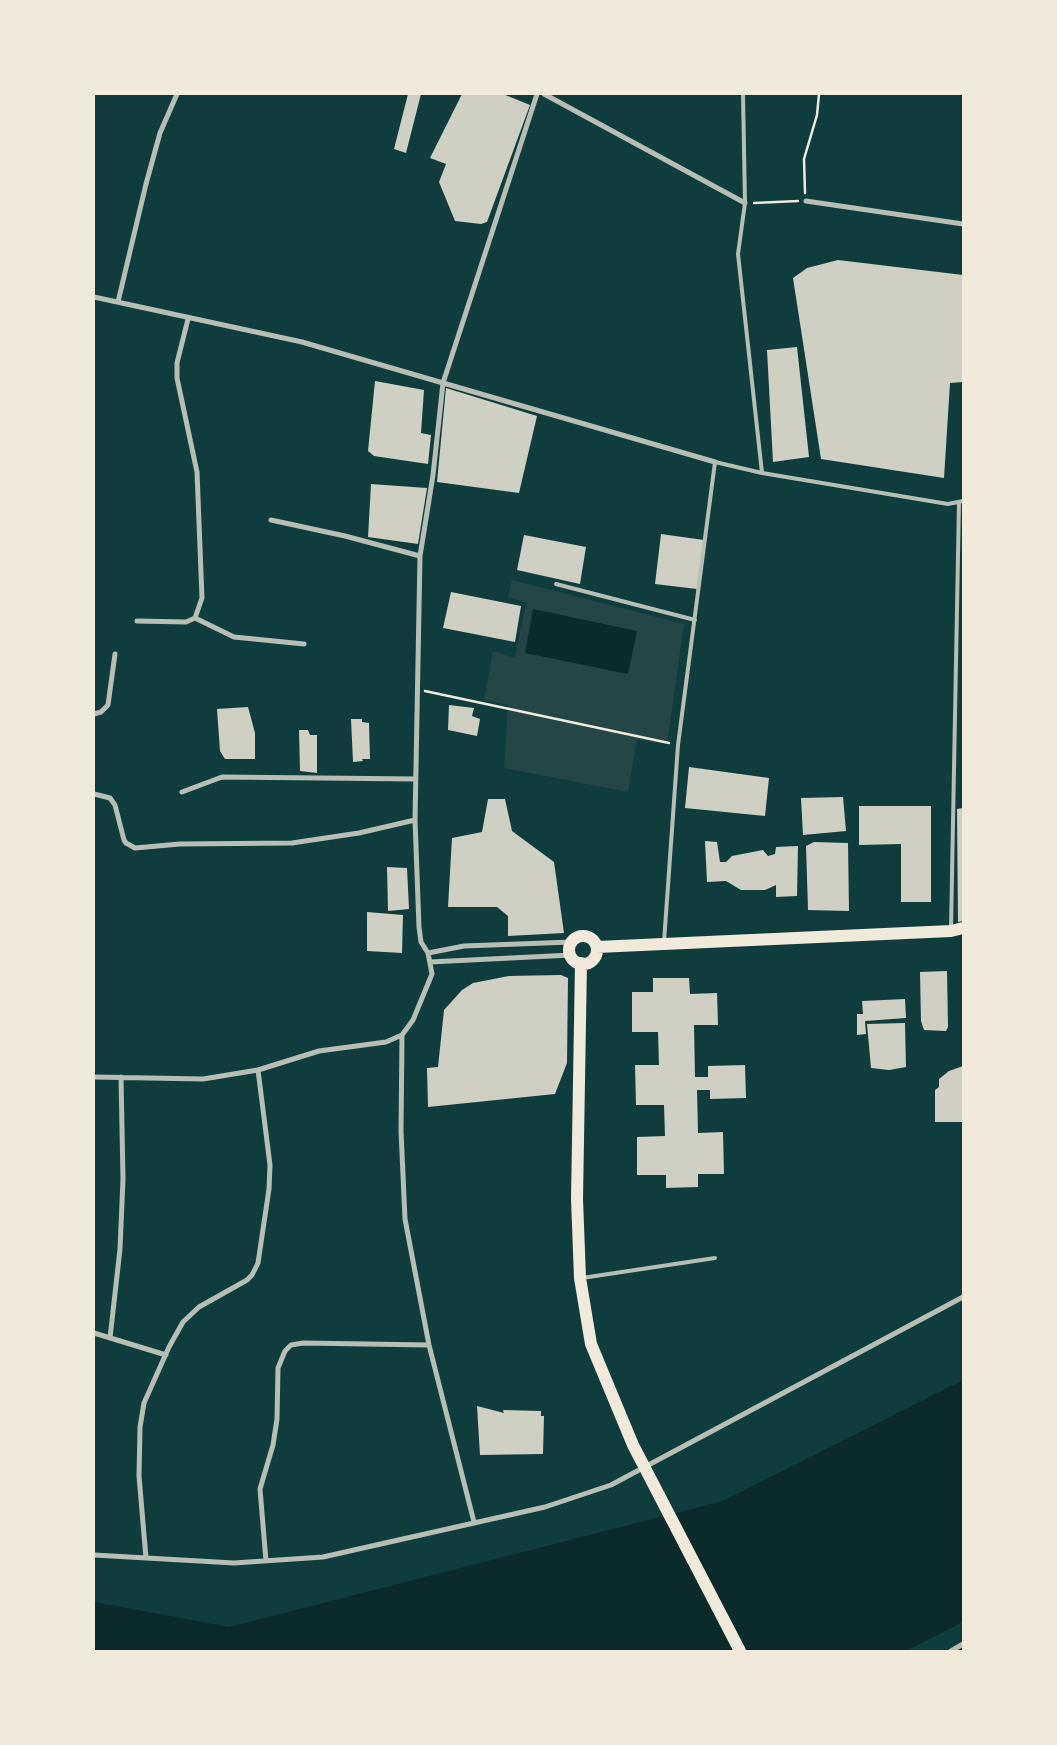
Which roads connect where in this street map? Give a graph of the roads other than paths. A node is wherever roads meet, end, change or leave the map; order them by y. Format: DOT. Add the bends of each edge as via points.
graph roads {
  1 [pos="177,94"];
  2 [pos="537,94"];
  3 [pos="544,94"];
  4 [pos="743,94"];
  5 [pos="806,201"];
  6 [pos="745,203"];
  7 [pos="963,224"];
  8 [pos="94,297"];
  9 [pos="118,302"];
  10 [pos="188,318"];
  11 [pos="443,383"];
  12 [pos="715,462"];
  13 [pos="762,474"];
  14 [pos="961,501"];
  15 [pos="271,520"];
  16 [pos="420,556"];
  17 [pos="556,584"];
  18 [pos="195,618"];
  19 [pos="695,620"];
  20 [pos="137,621"];
  21 [pos="304,644"];
  22 [pos="115,654"];
  23 [pos="94,714"];
  24 [pos="416,779"];
  25 [pos="182,792"];
  26 [pos="94,794"];
  27 [pos="415,820"];
  28 [pos="957,929"];
  29 [pos="572,942"];
  30 [pos="664,944"];
  31 [pos="596,947"];
  32 [pos="428,953"];
  33 [pos="571,955"];
  34 [pos="430,962"];
  35 [pos="581,963"];
  36 [pos="402,1035"];
  37 [pos="258,1070"];
  38 [pos="94,1077"];
  39 [pos="120,1077"];
  40 [pos="715,1258"];
  41 [pos="580,1278"];
  42 [pos="963,1297"];
  43 [pos="94,1332"];
  44 [pos="110,1338"];
  45 [pos="429,1345"];
  46 [pos="166,1355"];
  47 [pos="474,1522"];
  48 [pos="94,1555"];
  49 [pos="146,1558"];
  50 [pos="266,1560"];
  51 [pos="963,1644"];
  52 [pos="740,1651"];
  53 [pos="951,1651"];
  1 -- 9 [label="street" via="160,133"];
  2 -- 11 [label="street"];
  3 -- 6 [label="street"];
  4 -- 6 [label="lane"];
  5 -- 7 [label="street"];
  6 -- 13 [label="lane" via="738,254"];
  8 -- 9 [label="street"];
  9 -- 10 [label="street"];
  10 -- 11 [label="street" via="302,342"];
  10 -- 18 [label="street" via="176,378 198,472 202,598"];
  11 -- 12 [label="street"];
  11 -- 16 [label="street"];
  12 -- 13 [label="lane"];
  12 -- 19 [label="lane"];
  13 -- 14 [label="lane" via="948,504"];
  14 -- 28 [label="lane"];
  15 -- 16 [label="street"];
  16 -- 24 [label="street"];
  17 -- 19 [label="lane"];
  18 -- 20 [label="street" via="186,622"];
  18 -- 21 [label="street" via="234,637"];
  19 -- 30 [label="lane" via="678,745"];
  22 -- 23 [label="street" via="108,706"];
  24 -- 25 [label="street" via="222,777"];
  24 -- 27 [label="street"];
  26 -- 27 [label="street" via="110,798 124,840 135,848 180,844 292,843"];
  27 -- 32 [label="street" via="419,927 421,942"];
  28 -- 30 [label="main road"];
  29 -- 31 [label="main road" via="584,936 592,939"];
  29 -- 32 [label="street" via="464,946"];
  29 -- 33 [label="main road"];
  30 -- 31 [label="main road"];
  31 -- 35 [label="main road" via="593,959"];
  32 -- 34 [label="street"];
  33 -- 34 [label="street"];
  33 -- 35 [label="main road"];
  34 -- 36 [label="street" via="432,974 413,1020"];
  35 -- 41 [label="main road" via="577,1199"];
  36 -- 37 [label="street" via="386,1042 319,1051"];
  36 -- 45 [label="street" via="401,1131 405,1219"];
  37 -- 39 [label="street" via="203,1079"];
  37 -- 46 [label="street" via="270,1165 258,1263 247,1280 200,1307 183,1322"];
  38 -- 39 [label="street"];
  39 -- 44 [label="street" via="123,1179 120,1249"];
  40 -- 41 [label="lane"];
  41 -- 52 [label="main road" via="591,1344 633,1445"];
  42 -- 47 [label="street" via="611,1485 545,1507"];
  43 -- 44 [label="street"];
  44 -- 46 [label="street"];
  45 -- 47 [label="street"];
  45 -- 50 [label="street" via="303,1342 291,1345 285,1351 278,1368 274,1445 260,1489"];
  46 -- 49 [label="street" via="144,1403 140,1427 139,1476"];
  47 -- 50 [label="street" via="323,1557"];
  48 -- 49 [label="street"];
  49 -- 50 [label="street" via="234,1563"];
  51 -- 53 [label="street"];
}
